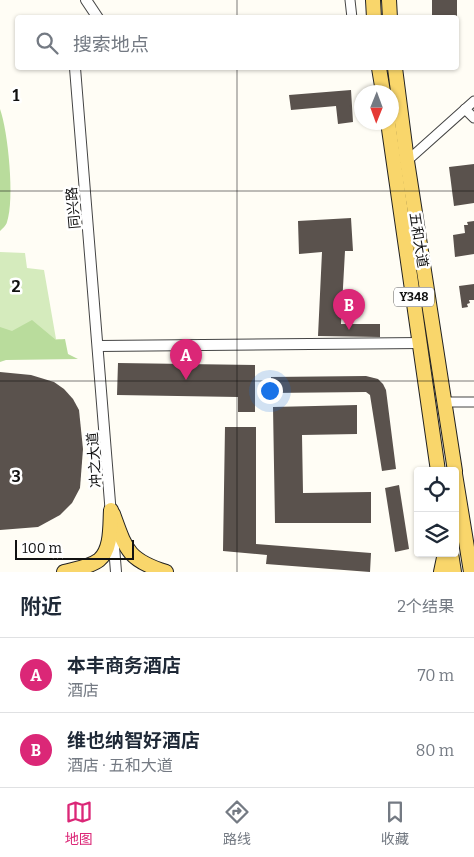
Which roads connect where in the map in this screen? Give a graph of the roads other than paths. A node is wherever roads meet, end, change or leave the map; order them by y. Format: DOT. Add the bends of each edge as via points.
graph roads {
  1 [pos="86,0"];
  2 [pos="350,0"];
  3 [pos="373,0"];
  4 [pos="389,0"];
  5 [pos="96,15"];
  6 [pos="352,15"];
  7 [pos="374,15"];
  8 [pos="390,15"];
  9 [pos="75,70"];
  10 [pos="379,70"];
  11 [pos="395,70"];
  12 [pos="382,85"];
  13 [pos="474,101"];
  14 [pos="465,109"];
  15 [pos="474,118"];
  16 [pos="389,130"];
  17 [pos="407,161"];
  18 [pos="421,343"];
  19 [pos="99,346"];
  20 [pos="444,402"];
  21 [pos="474,402"];
  22 [pos="437,467"];
  23 [pos="454,467"];
  24 [pos="459,498"];
  25 [pos="111,510"];
  26 [pos="466,543"];
  27 [pos="444,557"];
  28 [pos="452,557"];
  29 [pos="474,564"];
  30 [pos="64,572"];
  31 [pos="116,572"];
  32 [pos="166,572"];
  33 [pos="441,572"];
  34 [pos="454,572"];
  35 [pos="471,572"];
  1 -- 5 [label="street"];
  2 -- 6 [label="street"];
  3 -- 7 [label="main road"];
  4 -- 8 [label="main road"];
  9 -- 19 [label="street, 同兴路"];
  10 -- 12 [label="main road"];
  11 -- 17 [label="main road, 五和大道 / Y348"];
  13 -- 14 [label="street"];
  14 -- 15 [label="street"];
  14 -- 17 [label="street"];
  16 -- 18 [label="main road, 五和大道 / Y348"];
  17 -- 20 [label="main road, 五和大道 / Y348"];
  18 -- 19 [label="street"];
  18 -- 22 [label="main road, 五和大道 / Y348"];
  19 -- 25 [label="street, 冲之大道"];
  20 -- 21 [label="street"];
  20 -- 23 [label="main road, 五和大道 / Y348"];
  24 -- 26 [label="main road, 五和大道 / Y348"];
  25 -- 30 [label="main road" via="108,541 99,560"];
  25 -- 31 [label="street, 冲之大道"];
  25 -- 32 [label="main road" via="131,554 142,563"];
  26 -- 29 [label="main road"];
  26 -- 35 [label="main road, 五和大道 / Y348"];
  27 -- 33 [label="main road"];
  28 -- 34 [label="main road"];
}
